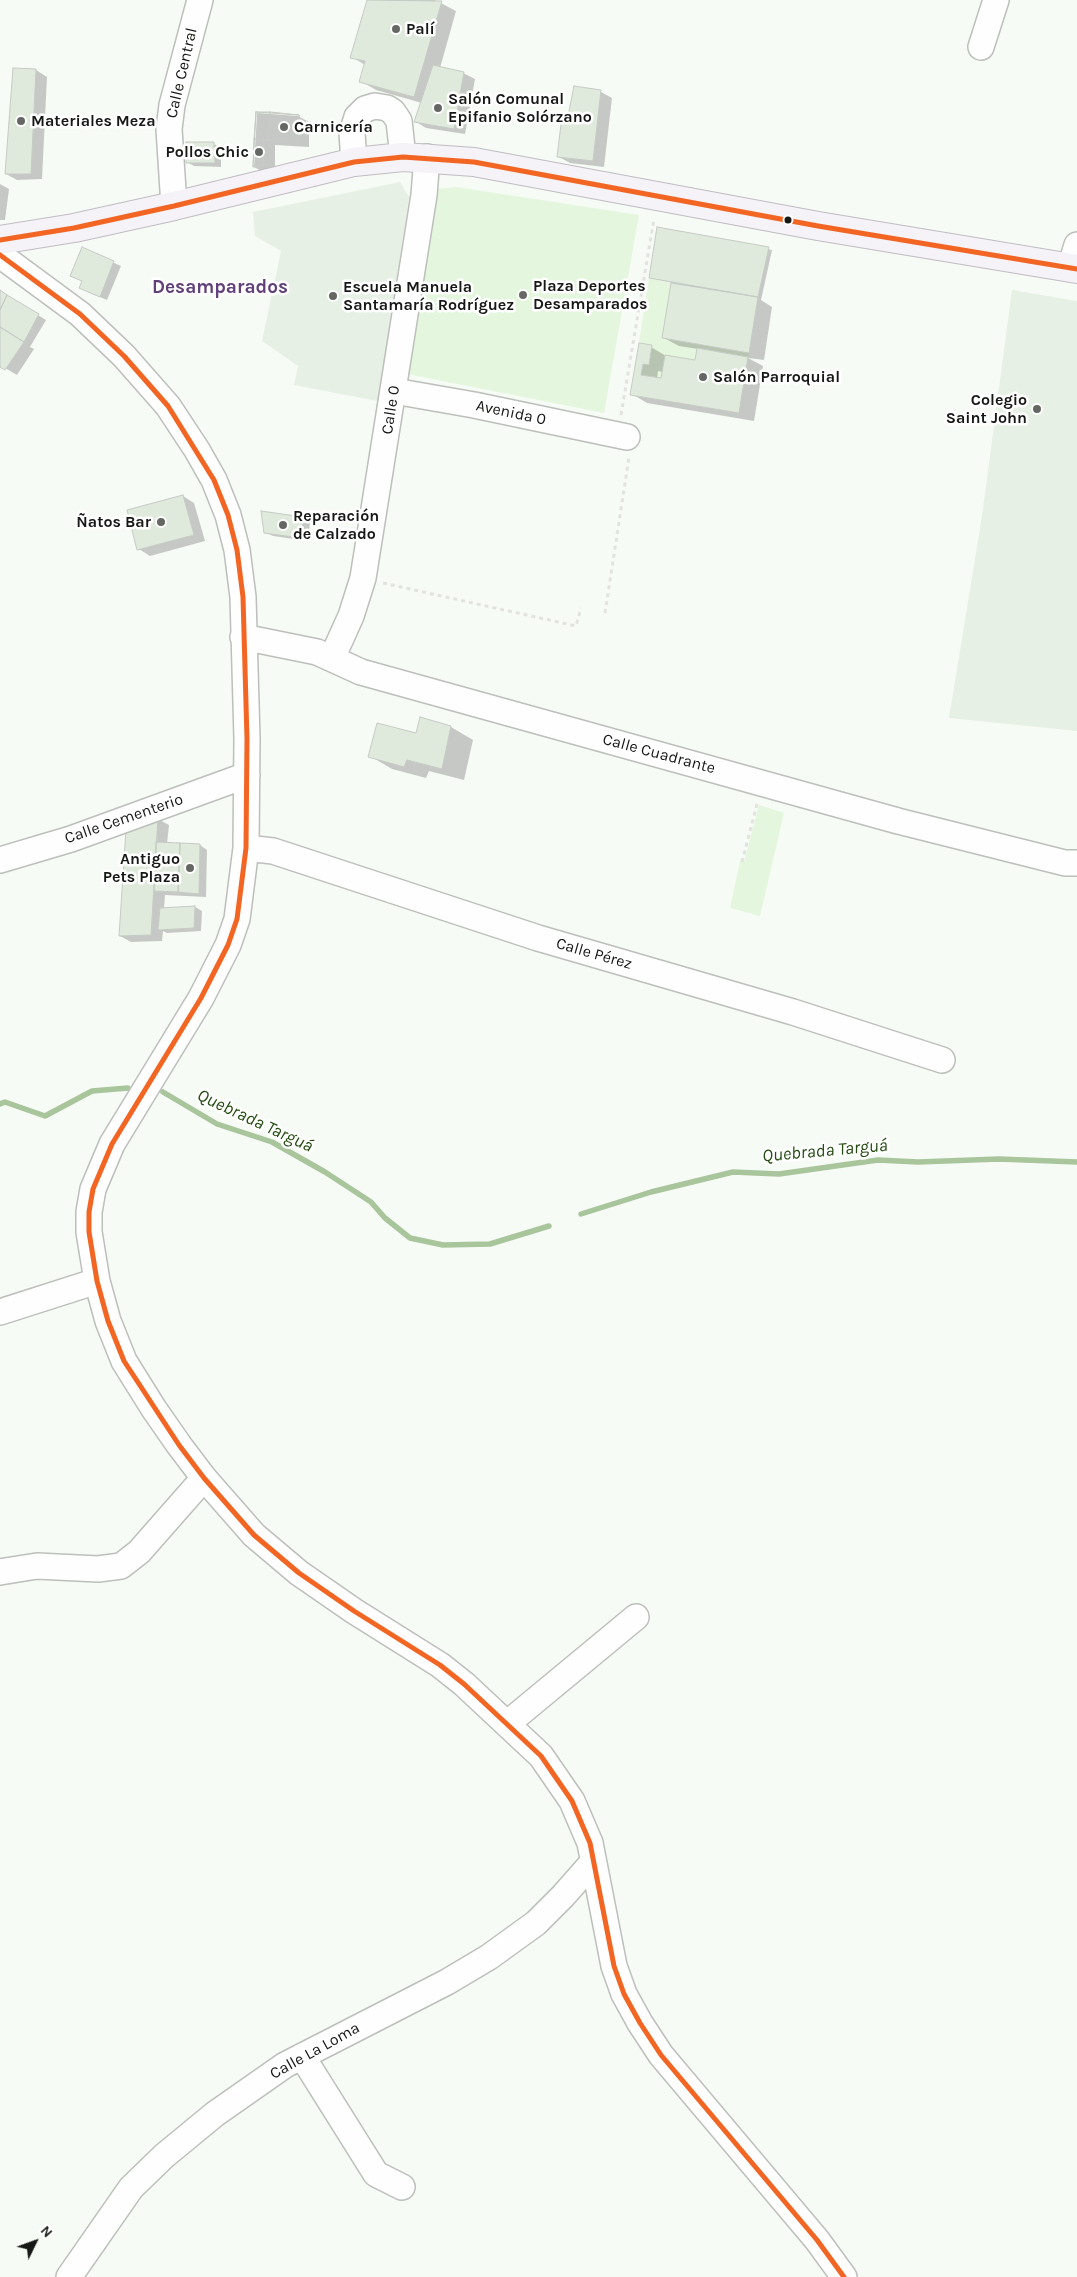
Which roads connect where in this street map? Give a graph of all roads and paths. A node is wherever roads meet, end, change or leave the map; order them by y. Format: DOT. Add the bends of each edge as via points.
graph roads {
  1 [pos="200,0"];
  2 [pos="996,0"];
  3 [pos="981,47"];
  4 [pos="415,157"];
  5 [pos="354,162"];
  6 [pos="658,196"];
  7 [pos="174,206"];
  8 [pos="0,240"];
  9 [pos="0,255"];
  10 [pos="1075,261"];
  11 [pos="394,391"];
  12 [pos="622,436"];
  13 [pos="363,578"];
  14 [pos="581,608"];
  15 [pos="605,613"];
  16 [pos="243,637"];
  17 [pos="332,658"];
  18 [pos="247,775"];
  19 [pos="758,801"];
  20 [pos="246,848"];
  21 [pos="0,860"];
  22 [pos="742,862"];
  23 [pos="1077,863"];
  24 [pos="942,1060"];
  25 [pos="97,1281"];
  26 [pos="0,1312"];
  27 [pos="204,1478"];
  28 [pos="0,1572"];
  29 [pos="636,1617"];
  30 [pos="508,1723"];
  31 [pos="593,1862"];
  32 [pos="302,2056"];
  33 [pos="402,2186"];
  34 [pos="69,2277"];
  35 [pos="844,2277"];
  1 -- 7 [label="street, Calle Central" via="172,105"];
  2 -- 3 [label="street"];
  4 -- 5 [label="main road"];
  4 -- 5 [label="street, Calle 0" via="393,112 375,106 356,117 352,133"];
  4 -- 6 [label="main road" via="474,162"];
  4 -- 11 [label="street, Calle 0" via="424,195"];
  5 -- 7 [label="main road"];
  6 -- 10 [label="main road"];
  6 -- 12 [label="path"];
  7 -- 8 [label="main road"];
  9 -- 16 [label="street" via="80,314 124,356 168,406 197,450 214,480 237,550 243,597"];
  11 -- 12 [label="street, Avenida 0"];
  11 -- 13 [label="street, Calle 0"];
  12 -- 15 [label="path" via="630,449"];
  13 -- 14 [label="path" via="576,626"];
  13 -- 17 [label="street, Calle 0" via="351,616"];
  16 -- 17 [label="street, Calle Cuadrante"];
  16 -- 18 [label="street"];
  17 -- 23 [label="street, Calle Cuadrante" via="360,672 888,818 1065,863"];
  18 -- 20 [label="street"];
  18 -- 21 [label="street, Calle Cementerio"];
  19 -- 22 [label="path"];
  20 -- 24 [label="street, Calle Pérez" via="273,851 538,938 794,1012"];
  20 -- 25 [label="street" via="238,919 228,945 201,998 112,1144 93,1189 89,1232"];
  25 -- 26 [label="street"];
  25 -- 27 [label="street" via="124,1361 154,1410"];
  27 -- 28 [label="street" via="139,1552 120,1566 98,1569 37,1566"];
  27 -- 30 [label="street" via="254,1535 298,1573 440,1665"];
  29 -- 30 [label="street"];
  30 -- 31 [label="street" via="541,1756 564,1788 590,1843"];
  31 -- 32 [label="street, Calle La Loma" via="536,1923 489,1957"];
  31 -- 35 [label="street" via="614,1966 624,1994 640,2023 661,2055 817,2240"];
  32 -- 33 [label="street" via="376,2174"];
  32 -- 34 [label="street, Calle La Loma" via="215,2114 164,2156 131,2188"];
}
